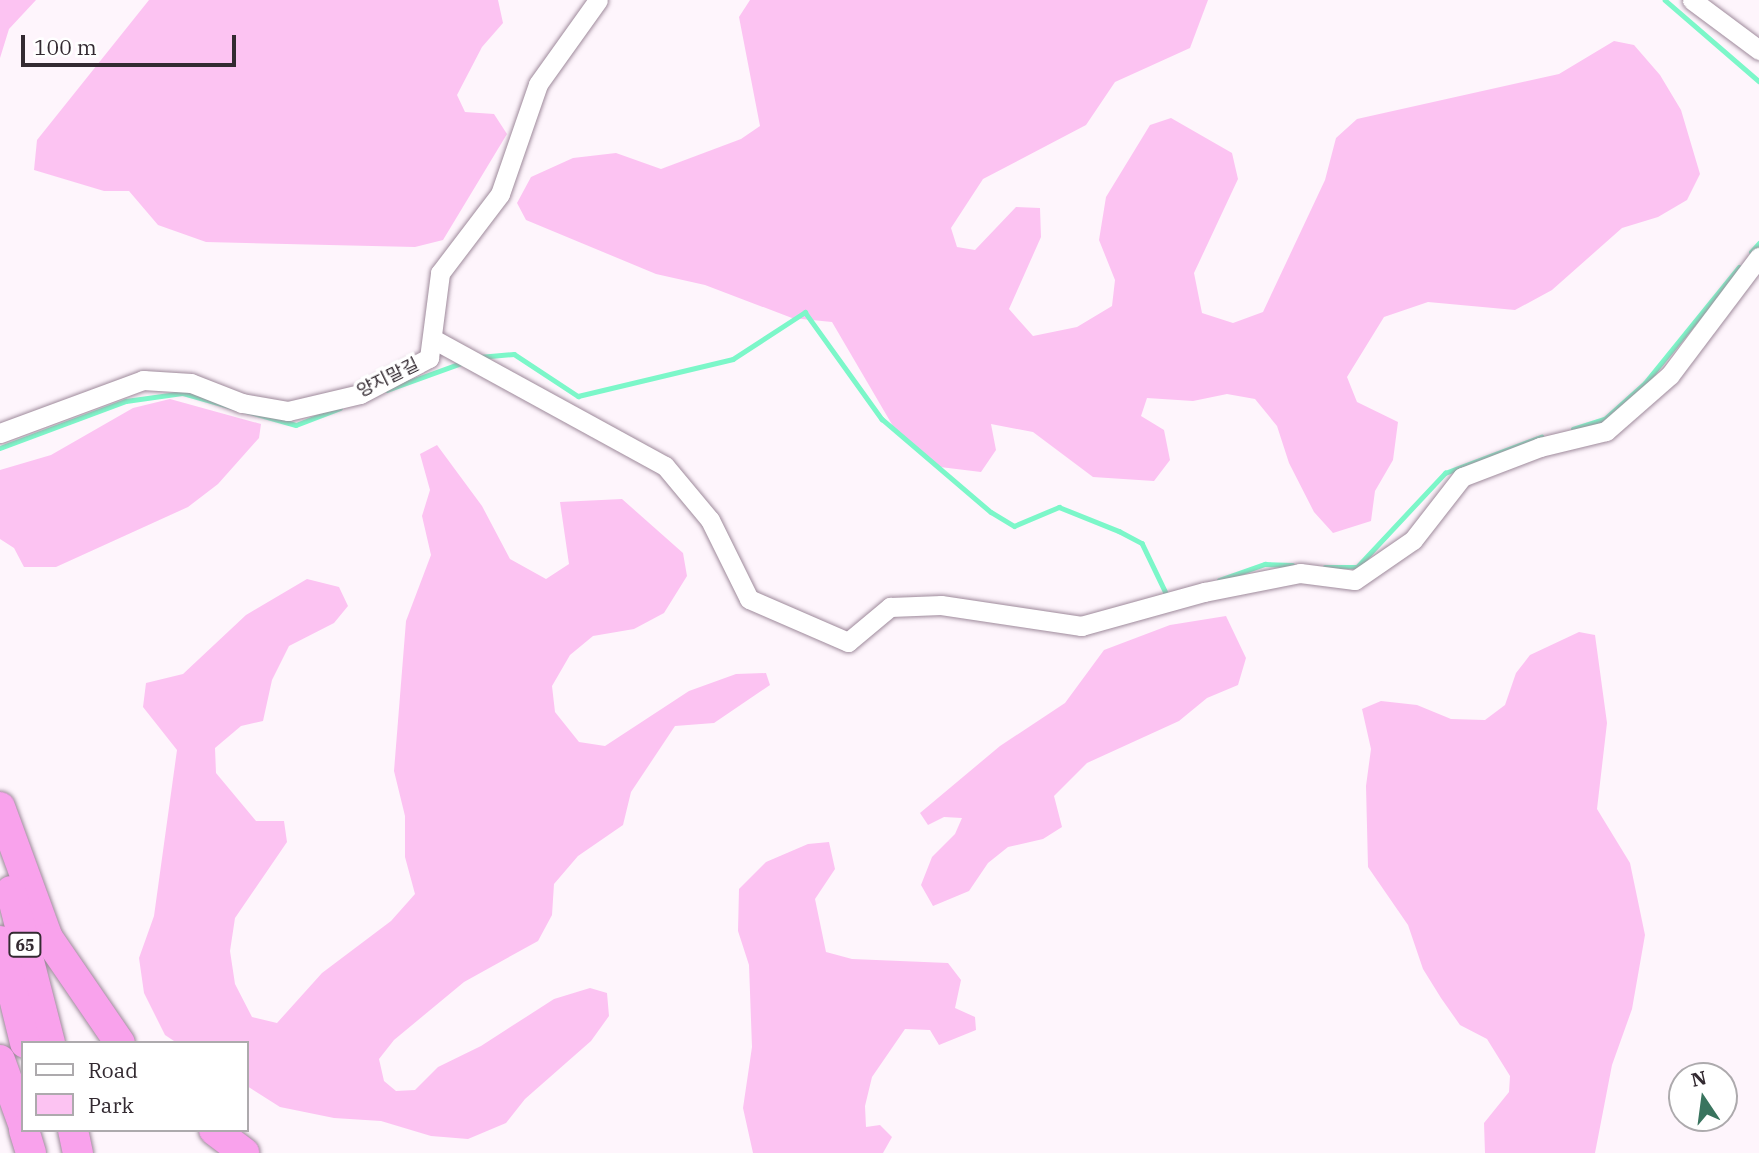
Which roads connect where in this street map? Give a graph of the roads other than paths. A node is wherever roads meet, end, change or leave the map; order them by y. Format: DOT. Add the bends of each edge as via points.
graph roads {
  1 [pos="598,0"];
  2 [pos="1692,0"];
  3 [pos="1759,50"];
  4 [pos="1759,257"];
  5 [pos="433,339"];
  6 [pos="0,433"];
  7 [pos="0,807"];
  8 [pos="0,848"];
  9 [pos="0,940"];
  10 [pos="25,1041"];
  11 [pos="49,1041"];
  12 [pos="119,1041"];
  13 [pos="0,1060"];
  14 [pos="21,1118"];
  15 [pos="25,1132"];
  16 [pos="46,1132"];
  17 [pos="73,1132"];
  18 [pos="217,1132"];
  19 [pos="31,1153"];
  20 [pos="51,1153"];
  21 [pos="78,1153"];
  22 [pos="244,1153"];
  1 -- 5 [label="street, 양지말길" via="538,84 500,194 440,273"];
  2 -- 3 [label="street"];
  4 -- 5 [label="street" via="1670,375 1606,431 1540,447 1462,477 1413,540 1355,580 1300,573 1204,592 1081,626 941,605 890,607 848,642 749,599 710,520 665,467"];
  5 -- 6 [label="street, 양지말길" via="429,358 360,394 288,411 242,403 191,383 143,380"];
  7 -- 12 [label="highway" via="48,938"];
  8 -- 11 [label="highway, 65"];
  9 -- 10 [label="highway, 65"];
  13 -- 14 [label="highway"];
  15 -- 19 [label="highway"];
  16 -- 20 [label="highway"];
  17 -- 21 [label="highway"];
  18 -- 22 [label="highway"];
}
